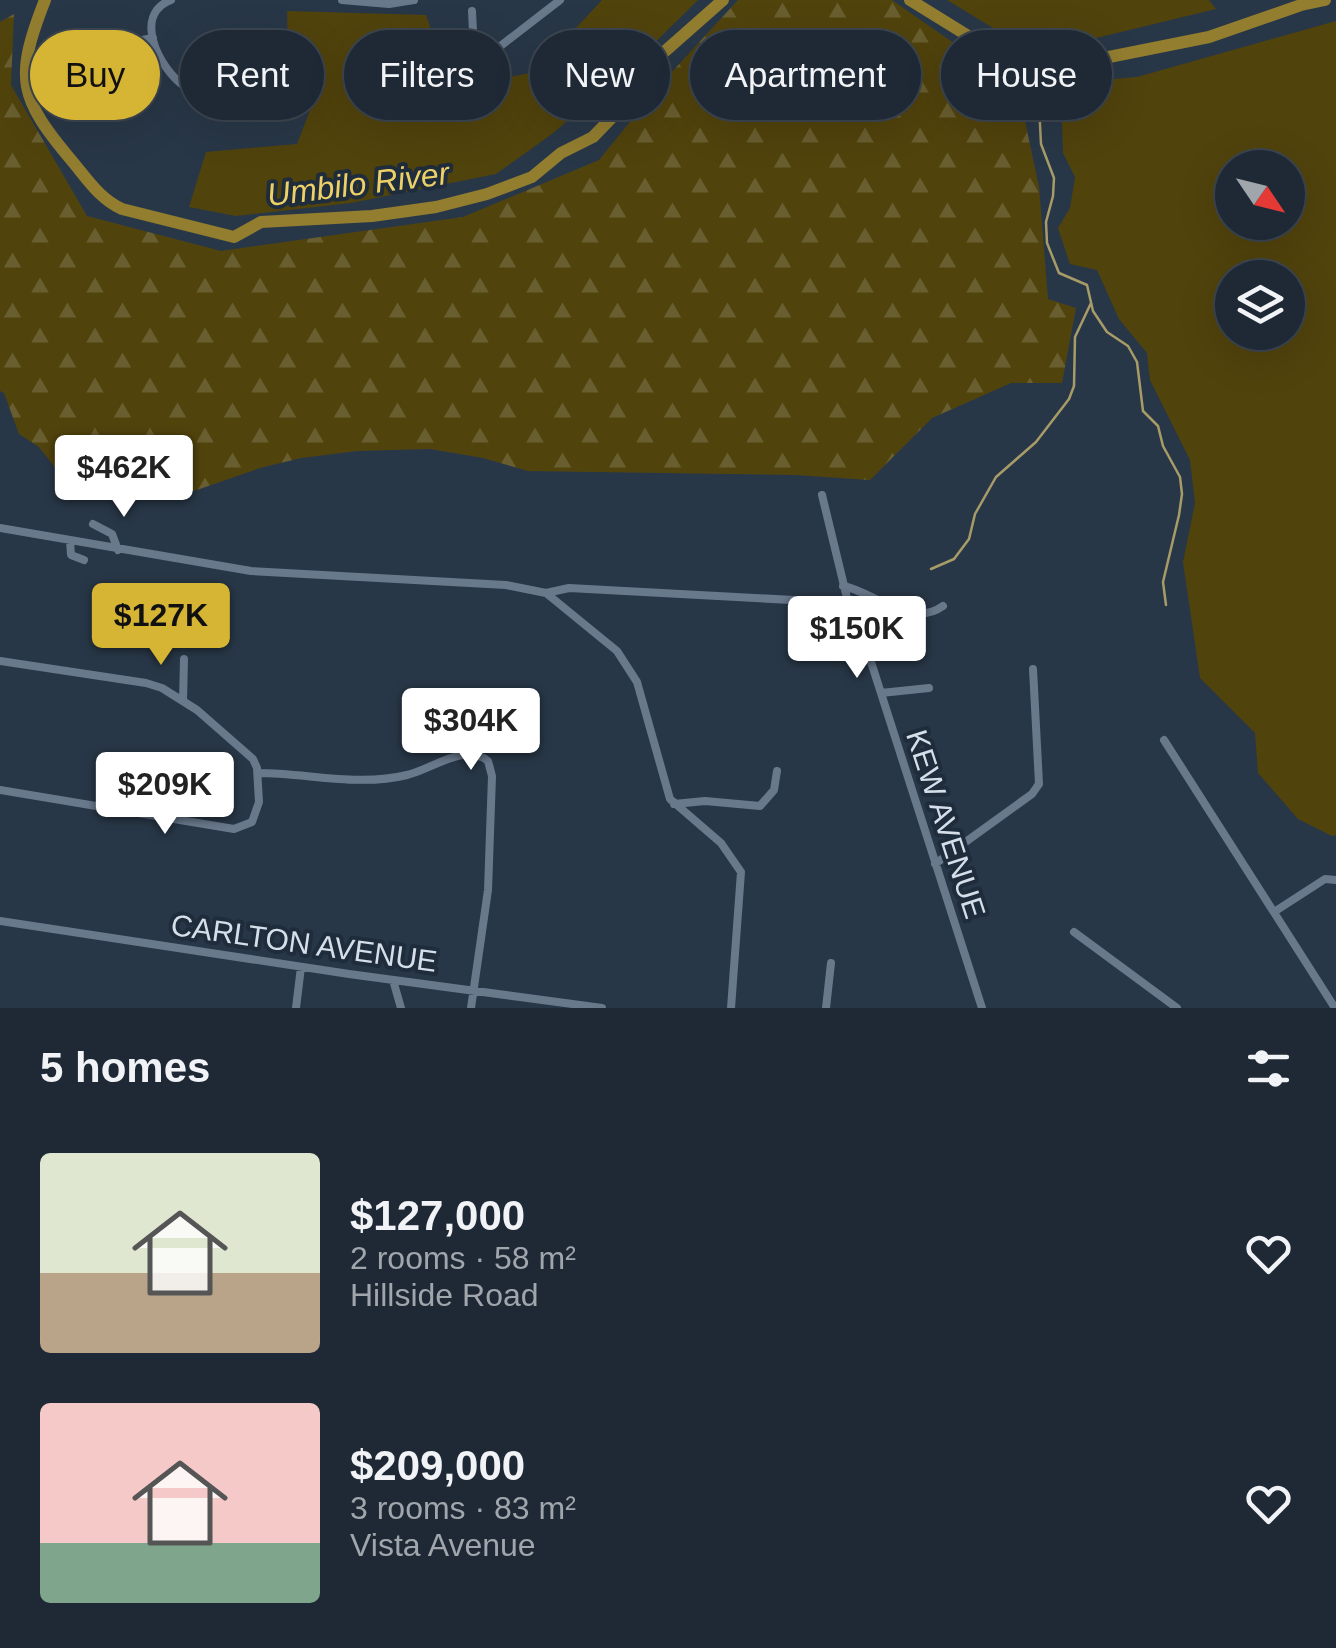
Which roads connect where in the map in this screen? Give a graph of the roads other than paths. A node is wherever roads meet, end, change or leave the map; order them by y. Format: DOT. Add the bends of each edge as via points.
graph roads {
  1 [pos="172,0"];
  2 [pos="342,0"];
  3 [pos="414,0"];
  4 [pos="539,0"];
  5 [pos="560,0"];
  6 [pos="472,11"];
  7 [pos="546,11"];
  8 [pos="153,30"];
  9 [pos="160,58"];
  10 [pos="180,82"];
  11 [pos="822,495"];
  12 [pos="93,524"];
  13 [pos="0,528"];
  14 [pos="70,541"];
  15 [pos="118,550"];
  16 [pos="84,560"];
  17 [pos="843,586"];
  18 [pos="546,593"];
  19 [pos="848,603"];
  20 [pos="943,606"];
  21 [pos="184,659"];
  22 [pos="0,661"];
  23 [pos="1033,670"];
  24 [pos="929,688"];
  25 [pos="881,693"];
  26 [pos="183,701"];
  27 [pos="1164,740"];
  28 [pos="778,771"];
  29 [pos="258,773"];
  30 [pos="0,790"];
  31 [pos="674,804"];
  32 [pos="936,864"];
  33 [pos="1336,880"];
  34 [pos="1274,912"];
  35 [pos="0,920"];
  36 [pos="1074,932"];
  37 [pos="831,963"];
  38 [pos="302,967"];
  39 [pos="393,980"];
  40 [pos="474,990"];
  41 [pos="296,1008"];
  42 [pos="401,1008"];
  43 [pos="471,1008"];
  44 [pos="602,1008"];
  45 [pos="731,1008"];
  46 [pos="826,1008"];
  47 [pos="982,1008"];
  48 [pos="1177,1008"];
  49 [pos="1336,1008"];
  1 -- 8 [label="street" via="156,8"];
  2 -- 3 [label="street"];
  4 -- 7 [label="street"];
  5 -- 7 [label="street"];
  6 -- 7 [label="street" via="474,52 485,58"];
  9 -- 10 [label="street"];
  11 -- 17 [label="street, KEW AVENUE"];
  12 -- 15 [label="street" via="112,534"];
  13 -- 14 [label="street"];
  14 -- 15 [label="street"];
  14 -- 16 [label="street" via="71,555"];
  15 -- 18 [label="street" via="252,571 506,584"];
  17 -- 19 [label="street, KEW AVENUE"];
  17 -- 20 [label="street" via="909,612"];
  18 -- 19 [label="street" via="569,588"];
  18 -- 31 [label="street" via="628,665"];
  19 -- 25 [label="street, KEW AVENUE"];
  21 -- 26 [label="street"];
  22 -- 26 [label="street" via="146,683"];
  23 -- 32 [label="street" via="1039,784"];
  24 -- 25 [label="street"];
  25 -- 32 [label="street, KEW AVENUE"];
  26 -- 29 [label="street" via="248,752"];
  27 -- 34 [label="street"];
  28 -- 31 [label="street" via="774,790 760,806"];
  29 -- 30 [label="street" via="256,817 234,829"];
  29 -- 40 [label="street" via="386,780 468,754 488,761 488,890"];
  31 -- 45 [label="street" via="722,842 741,872"];
  32 -- 47 [label="street, KEW AVENUE"];
  33 -- 34 [label="street" via="1325,879"];
  34 -- 49 [label="street"];
  35 -- 38 [label="street, CARLTON AVENUE"];
  36 -- 48 [label="street"];
  37 -- 46 [label="street"];
  38 -- 39 [label="street, CARLTON AVENUE"];
  38 -- 41 [label="street"];
  39 -- 40 [label="street, CARLTON AVENUE"];
  39 -- 42 [label="street"];
  40 -- 43 [label="street"];
  40 -- 44 [label="street, CARLTON AVENUE"];
}
